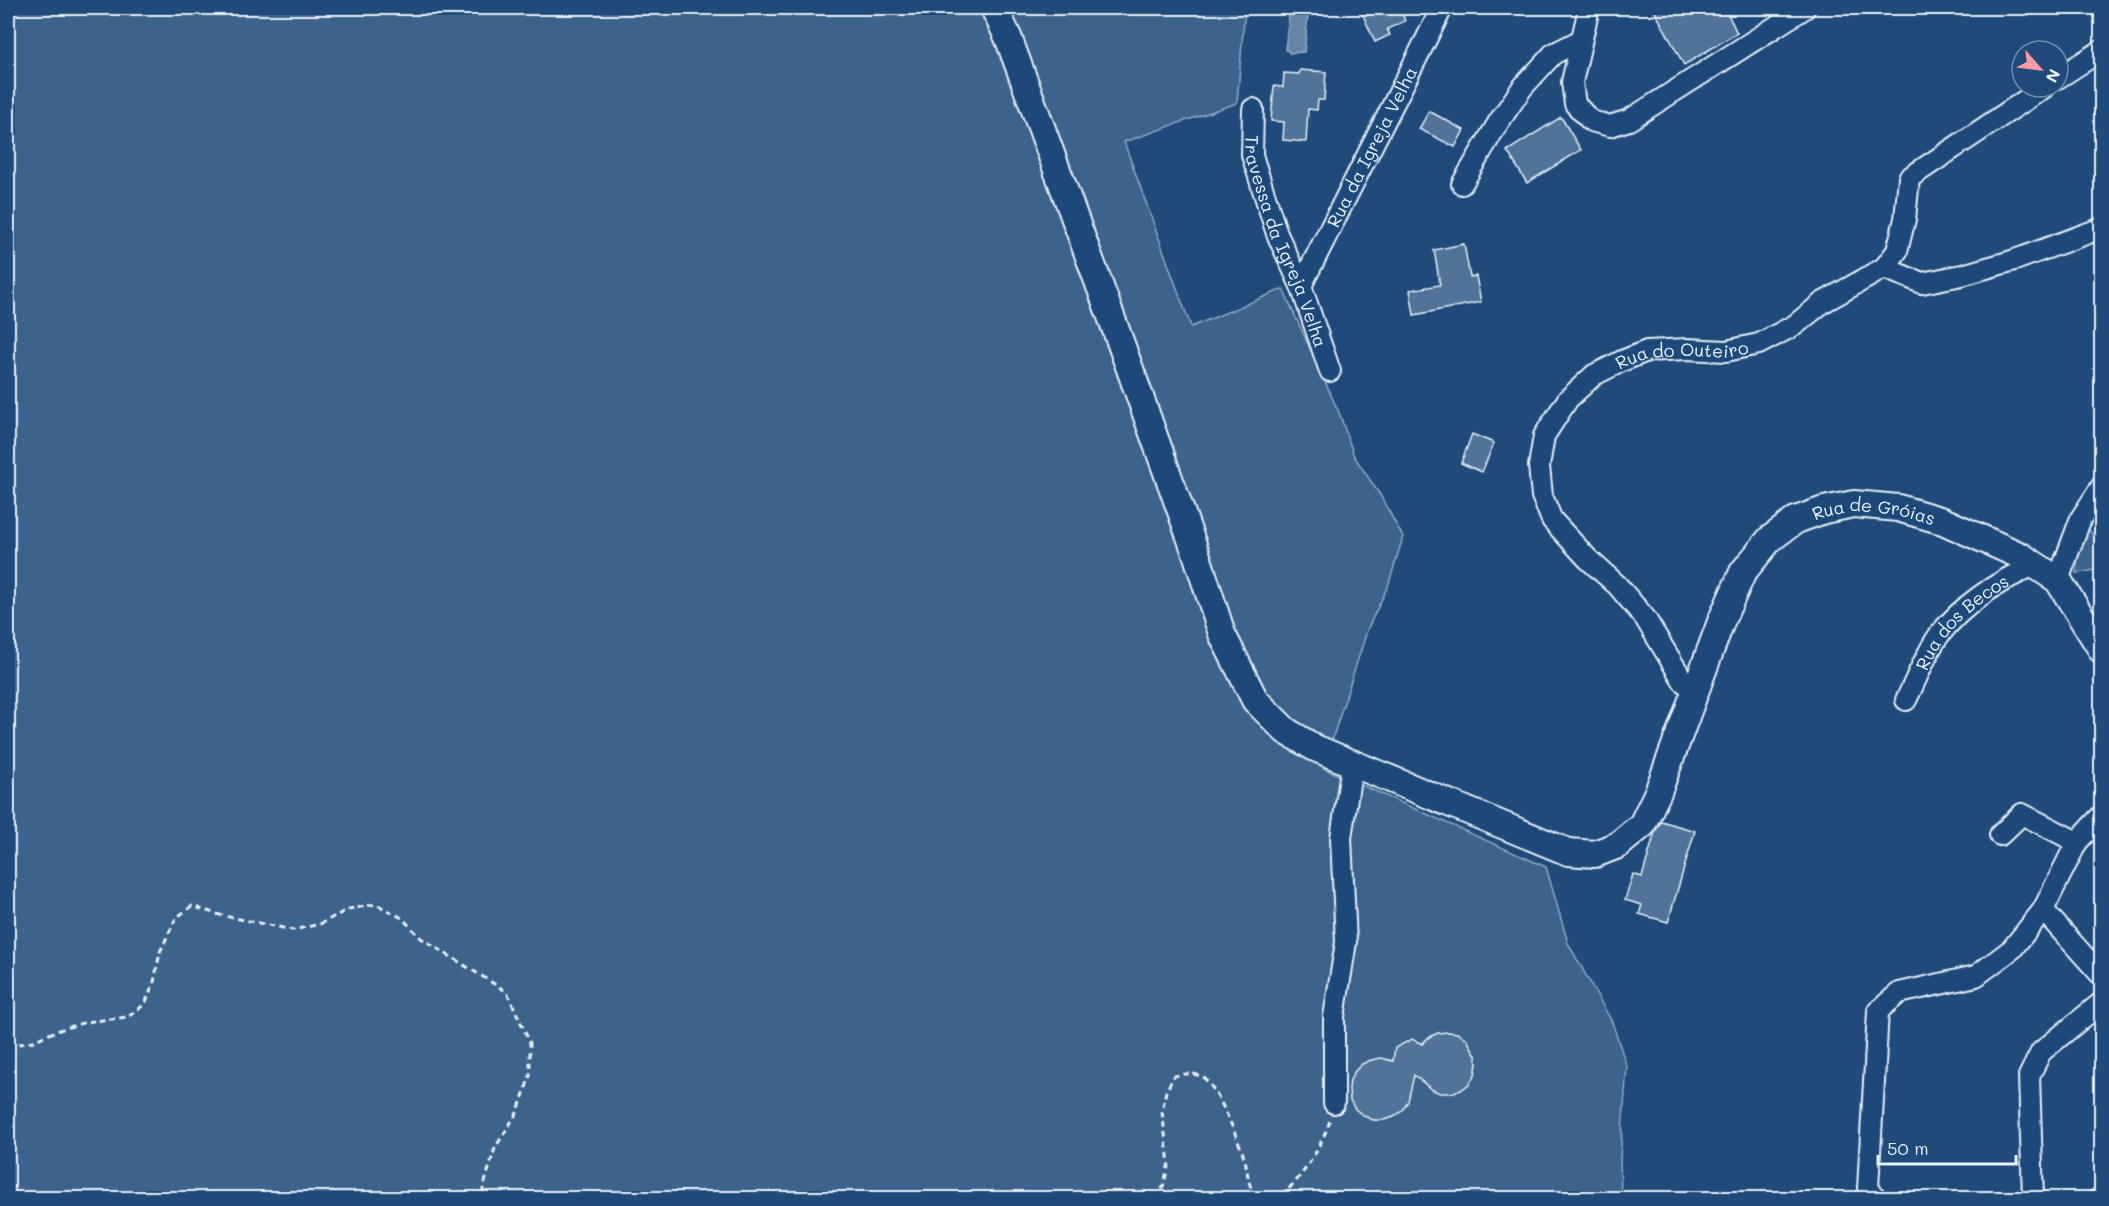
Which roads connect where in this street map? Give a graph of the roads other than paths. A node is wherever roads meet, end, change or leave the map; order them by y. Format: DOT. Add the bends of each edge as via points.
graph roads {
  1 [pos="994,8"];
  2 [pos="1442,8"];
  3 [pos="1589,8"];
  4 [pos="1805,8"];
  5 [pos="1581,40"];
  6 [pos="2102,50"];
  7 [pos="2070,70"];
  8 [pos="2027,99"];
  9 [pos="1253,109"];
  10 [pos="1462,184"];
  11 [pos="2102,228"];
  12 [pos="1884,268"];
  13 [pos="1301,286"];
  14 [pos="1330,370"];
  15 [pos="2102,486"];
  16 [pos="2036,564"];
  17 [pos="2058,580"];
  18 [pos="2102,650"];
  19 [pos="1697,690"];
  20 [pos="1906,700"];
  21 [pos="1352,764"];
  22 [pos="2102,815"];
  23 [pos="2000,835"];
  24 [pos="2077,842"];
  25 [pos="2043,910"];
  26 [pos="2102,976"];
  27 [pos="2102,1002"];
  28 [pos="1334,1103"];
  29 [pos="1876,1198"];
  30 [pos="2033,1198"];
  1 -- 21 [label="street, Rua de Gróias" via="1116,330 1222,634 1255,700 1286,730"];
  2 -- 13 [label="street, Rua da Igreja Velha"];
  3 -- 5 [label="street"];
  4 -- 5 [label="street" via="1629,120 1610,126 1591,121 1575,104 1572,82"];
  5 -- 10 [label="street" via="1553,54 1522,88"];
  6 -- 7 [label="street"];
  8 -- 12 [label="street" via="1909,178 1905,219 1896,251"];
  9 -- 13 [label="street, Travessa da Igreja Velha" via="1252,155 1277,234"];
  11 -- 12 [label="street" via="2015,260 1922,283"];
  12 -- 19 [label="street, Rua do Outeiro" via="1759,344 1726,351 1647,351 1622,361 1594,375 1568,399 1544,436 1539,466 1542,496 1552,520 1645,618 1684,681"];
  13 -- 14 [label="street, Travessa da Igreja Velha"];
  15 -- 17 [label="street" via="2081,518"];
  16 -- 17 [label="street, Rua de Gróias"];
  16 -- 19 [label="street, Rua de Gróias" via="1943,521 1898,508 1854,504 1796,520 1770,539 1743,572"];
  16 -- 20 [label="street, Rua dos Becos" via="1984,592 1959,613 1938,635"];
  17 -- 18 [label="street, Rua de Gróias"];
  19 -- 21 [label="street, Rua de Gróias" via="1642,825 1618,845 1595,854 1568,852"];
  21 -- 28 [label="street" via="1341,838 1346,942 1334,1017"];
  22 -- 24 [label="street"];
  23 -- 24 [label="street" via="2022,814"];
  24 -- 25 [label="street"];
  25 -- 26 [label="street"];
  25 -- 29 [label="street" via="2012,949 1976,976 1899,993 1878,1011 1868,1188"];
  27 -- 30 [label="street" via="2041,1052 2029,1076"];
}
